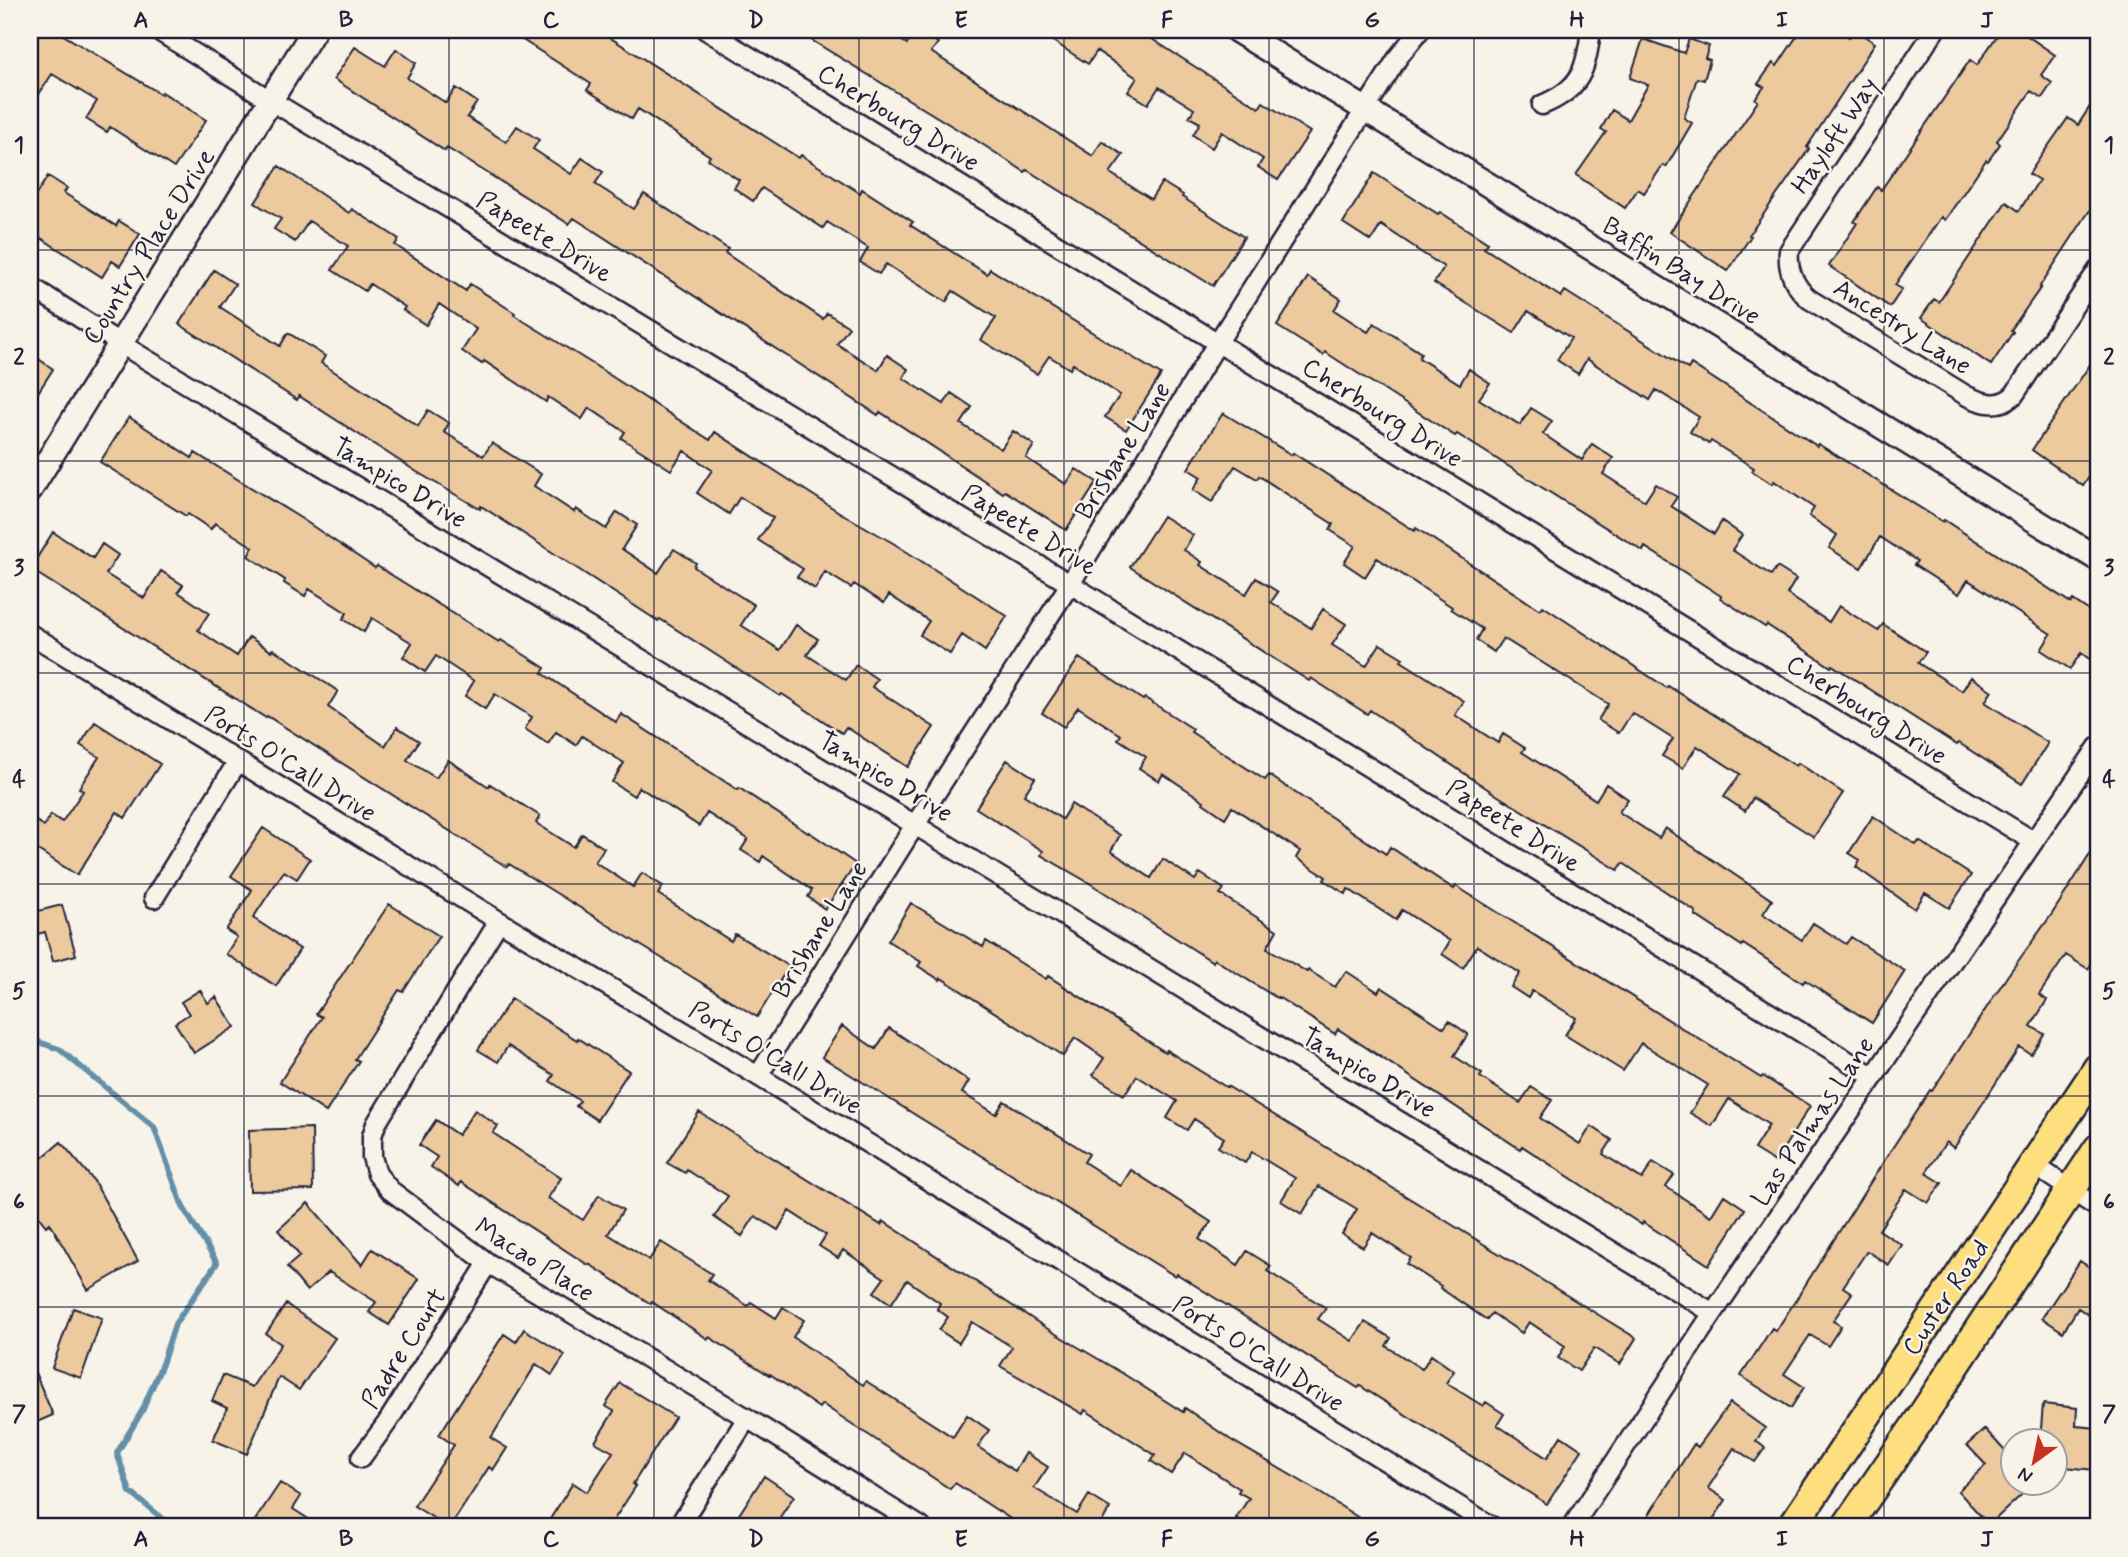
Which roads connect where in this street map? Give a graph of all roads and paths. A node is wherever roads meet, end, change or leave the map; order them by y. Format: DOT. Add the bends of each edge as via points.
graph roads {
  1 [pos="157,30"];
  2 [pos="314,30"];
  3 [pos="706,30"];
  4 [pos="1237,30"];
  5 [pos="1420,30"];
  6 [pos="1591,30"];
  7 [pos="1935,30"];
  8 [pos="270,100"];
  9 [pos="1542,105"];
  10 [pos="1366,109"];
  11 [pos="2098,270"];
  12 [pos="1790,274"];
  13 [pos="30,286"];
  14 [pos="1218,342"];
  15 [pos="121,344"];
  16 [pos="30,490"];
  17 [pos="2098,559"];
  18 [pos="1070,584"];
  19 [pos="30,634"];
  20 [pos="2098,747"];
  21 [pos="238,761"];
  22 [pos="915,825"];
  23 [pos="2032,841"];
  24 [pos="154,898"];
  25 [pos="499,921"];
  26 [pos="2098,1068"];
  27 [pos="758,1076"];
  28 [pos="1874,1077"];
  29 [pos="2098,1149"];
  30 [pos="2034,1165"];
  31 [pos="2071,1190"];
  32 [pos="2098,1208"];
  33 [pos="488,1263"];
  34 [pos="1713,1313"];
  35 [pos="747,1418"];
  36 [pos="360,1458"];
  37 [pos="678,1527"];
  38 [pos="921,1527"];
  39 [pos="1493,1527"];
  40 [pos="1572,1527"];
  41 [pos="1792,1527"];
  42 [pos="1846,1527"];
  1 -- 8 [label="street, Papeete Drive"];
  2 -- 8 [label="street, Country Place Drive"];
  3 -- 14 [label="street, Cherbourg Drive"];
  4 -- 10 [label="street, Baffin Bay Drive"];
  5 -- 10 [label="street, Brisbane Lane"];
  6 -- 9 [label="street" via="1579,79 1561,97"];
  7 -- 12 [label="street, Hayloft Way" via="1789,251"];
  8 -- 15 [label="street, Country Place Drive"];
  8 -- 18 [label="street, Papeete Drive"];
  10 -- 14 [label="street, Brisbane Lane"];
  10 -- 17 [label="street, Baffin Bay Drive"];
  11 -- 12 [label="street, Ancestry Lane" via="2014,395 1999,404 1967,396 1809,299"];
  13 -- 15 [label="street, Tampico Drive"];
  14 -- 18 [label="street, Brisbane Lane"];
  14 -- 23 [label="street, Cherbourg Drive"];
  15 -- 16 [label="street, Country Place Drive"];
  15 -- 22 [label="street, Tampico Drive"];
  18 -- 22 [label="street, Brisbane Lane"];
  18 -- 28 [label="street, Papeete Drive"];
  19 -- 21 [label="street, Ports O'Call Drive"];
  20 -- 23 [label="street, Las Palmas Lane"];
  21 -- 24 [label="street"];
  21 -- 25 [label="street, Ports O'Call Drive"];
  22 -- 27 [label="street, Brisbane Lane"];
  22 -- 34 [label="street, Tampico Drive"];
  23 -- 28 [label="street, Las Palmas Lane"];
  25 -- 27 [label="street, Ports O'Call Drive"];
  25 -- 33 [label="street, Macao Place" via="372,1136 377,1174 390,1190"];
  26 -- 30 [label="main road, Custer Road"];
  27 -- 39 [label="street, Ports O'Call Drive"];
  28 -- 34 [label="street, Las Palmas Lane"];
  29 -- 31 [label="main road, Custer Road"];
  30 -- 31 [label="street"];
  30 -- 41 [label="main road, Custer Road"];
  31 -- 32 [label="street"];
  31 -- 42 [label="main road, Custer Road"];
  33 -- 35 [label="street, Macao Place"];
  33 -- 36 [label="street, Padre Court"];
  34 -- 40 [label="street, Las Palmas Lane"];
  35 -- 37 [label="street"];
  35 -- 38 [label="street, Macao Place"];
}
